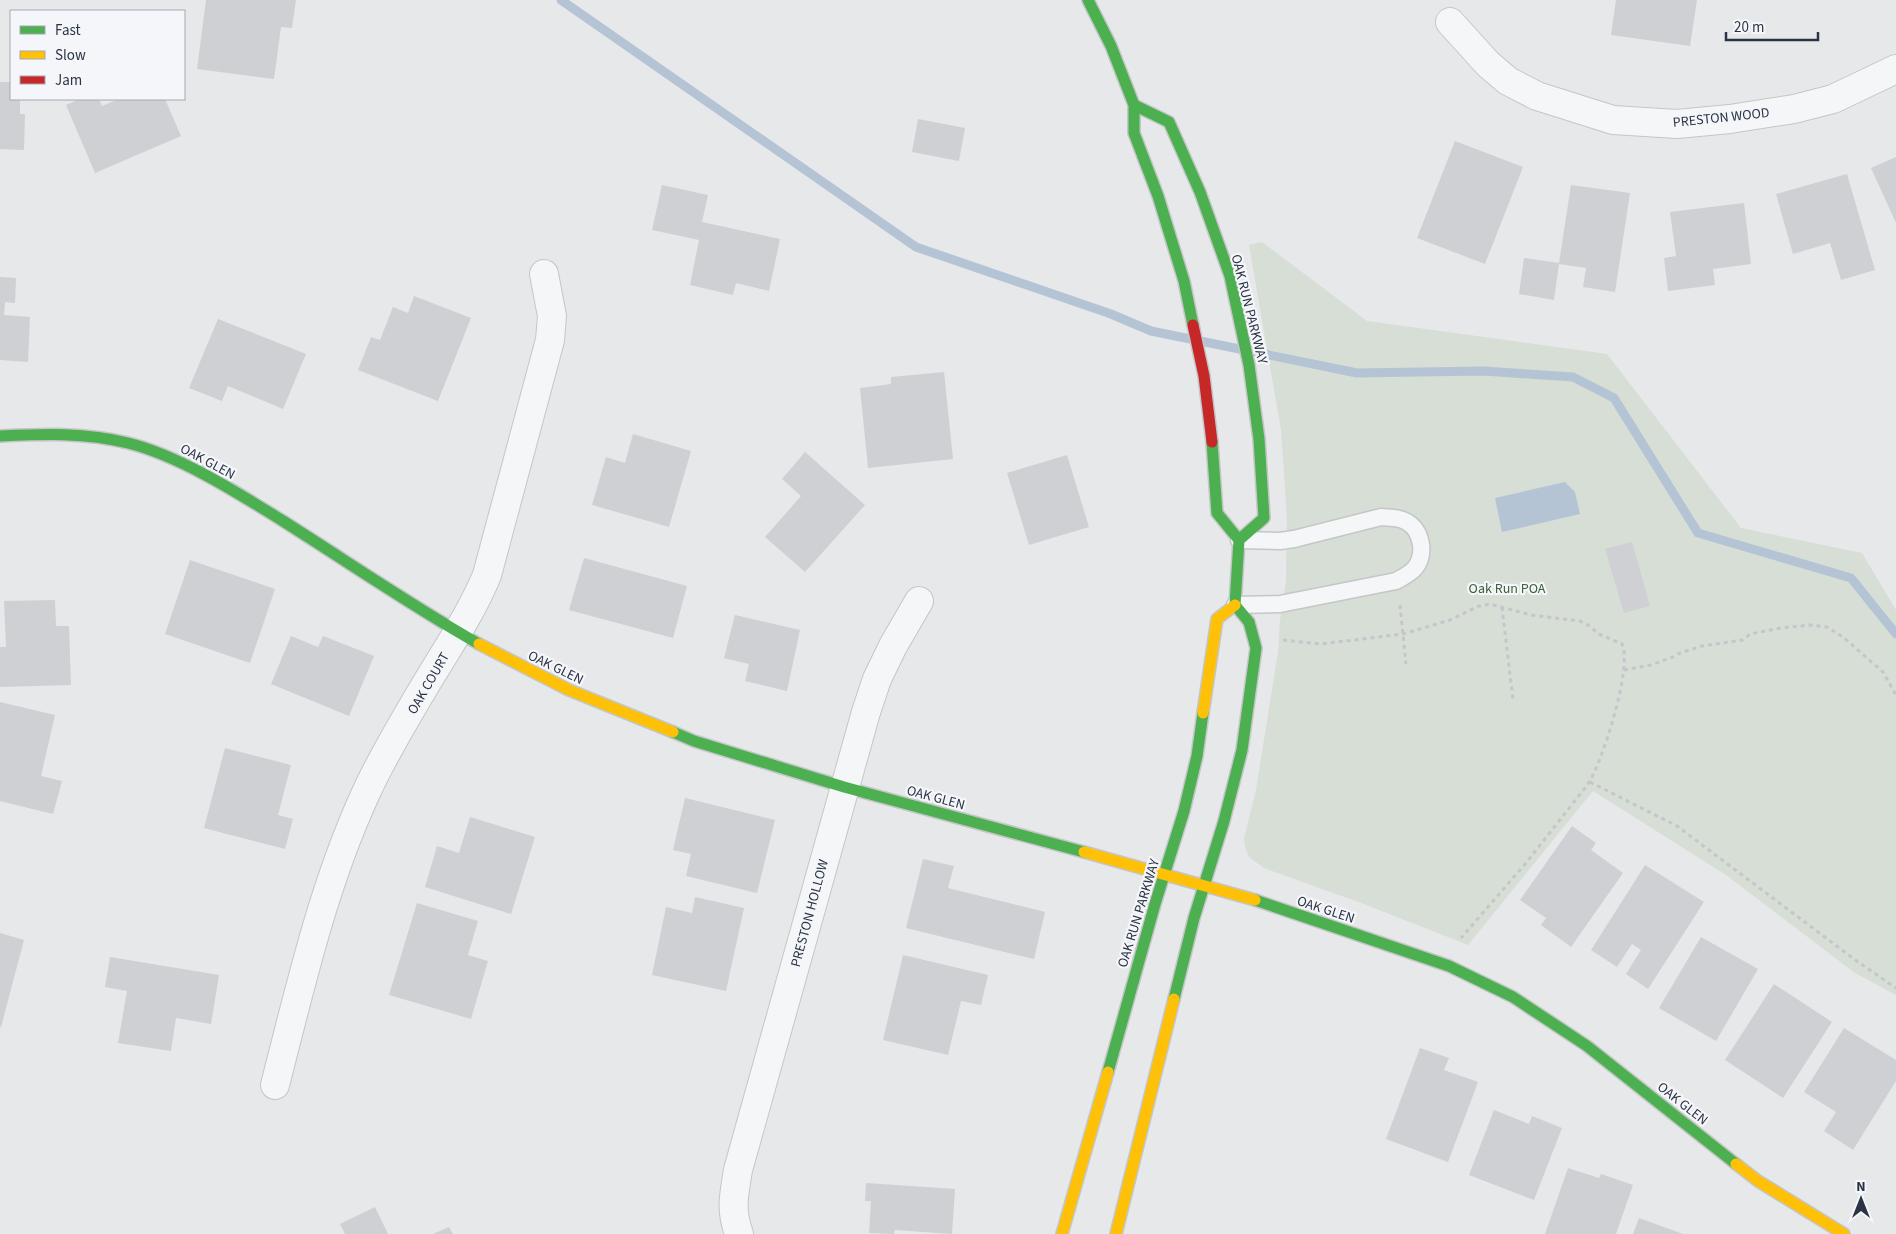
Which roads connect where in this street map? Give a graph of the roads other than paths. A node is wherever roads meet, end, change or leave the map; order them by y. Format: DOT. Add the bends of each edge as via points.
graph roads {
  1 [pos="1088,0"];
  2 [pos="1450,22"];
  3 [pos="1896,69"];
  4 [pos="1134,105"];
  5 [pos="544,274"];
  6 [pos="0,436"];
  7 [pos="1240,540"];
  8 [pos="919,601"];
  9 [pos="1235,605"];
  10 [pos="458,632"];
  11 [pos="844,787"];
  12 [pos="1165,874"];
  13 [pos="1204,885"];
  14 [pos="275,1085"];
  15 [pos="739,1234"];
  16 [pos="1062,1234"];
  17 [pos="1116,1234"];
  18 [pos="1844,1234"];
  1 -- 4 [label="street" via="1111,46"];
  2 -- 3 [label="street, PRESTON WOOD" via="1508,81 1537,96 1613,120 1677,124 1794,109 1833,99"];
  4 -- 7 [label="street" via="1134,133 1158,196 1184,281 1204,376 1217,513"];
  4 -- 7 [label="street, OAK RUN PARKWAY" via="1169,122 1200,192 1230,276 1249,365 1259,439 1264,518"];
  5 -- 10 [label="street, OAK COURT" via="552,316 545,365 487,574 475,604"];
  6 -- 10 [label="street, OAK GLEN" via="53,433 94,436 168,456 246,498"];
  7 -- 9 [label="street"];
  7 -- 9 [label="lane" via="1280,541 1381,517 1394,518 1406,521 1416,530 1421,554 1408,575 1396,581 1280,604"];
  8 -- 11 [label="street, PRESTON HOLLOW" via="877,679"];
  9 -- 12 [label="street, OAK RUN PARKWAY" via="1217,619 1196,756 1184,812"];
  9 -- 13 [label="street" via="1249,622 1256,648 1242,750"];
  10 -- 11 [label="street, OAK GLEN" via="569,690 633,717 694,741"];
  10 -- 14 [label="street, OAK COURT" via="375,775 343,846 327,893"];
  11 -- 12 [label="street, OAK GLEN"];
  11 -- 15 [label="street, PRESTON HOLLOW" via="738,1170 733,1216"];
  12 -- 13 [label="street, OAK GLEN"];
  12 -- 16 [label="street, OAK RUN PARKWAY"];
  13 -- 17 [label="street"];
  13 -- 18 [label="street, OAK GLEN" via="1449,966 1513,997 1587,1046 1758,1182"];
}
